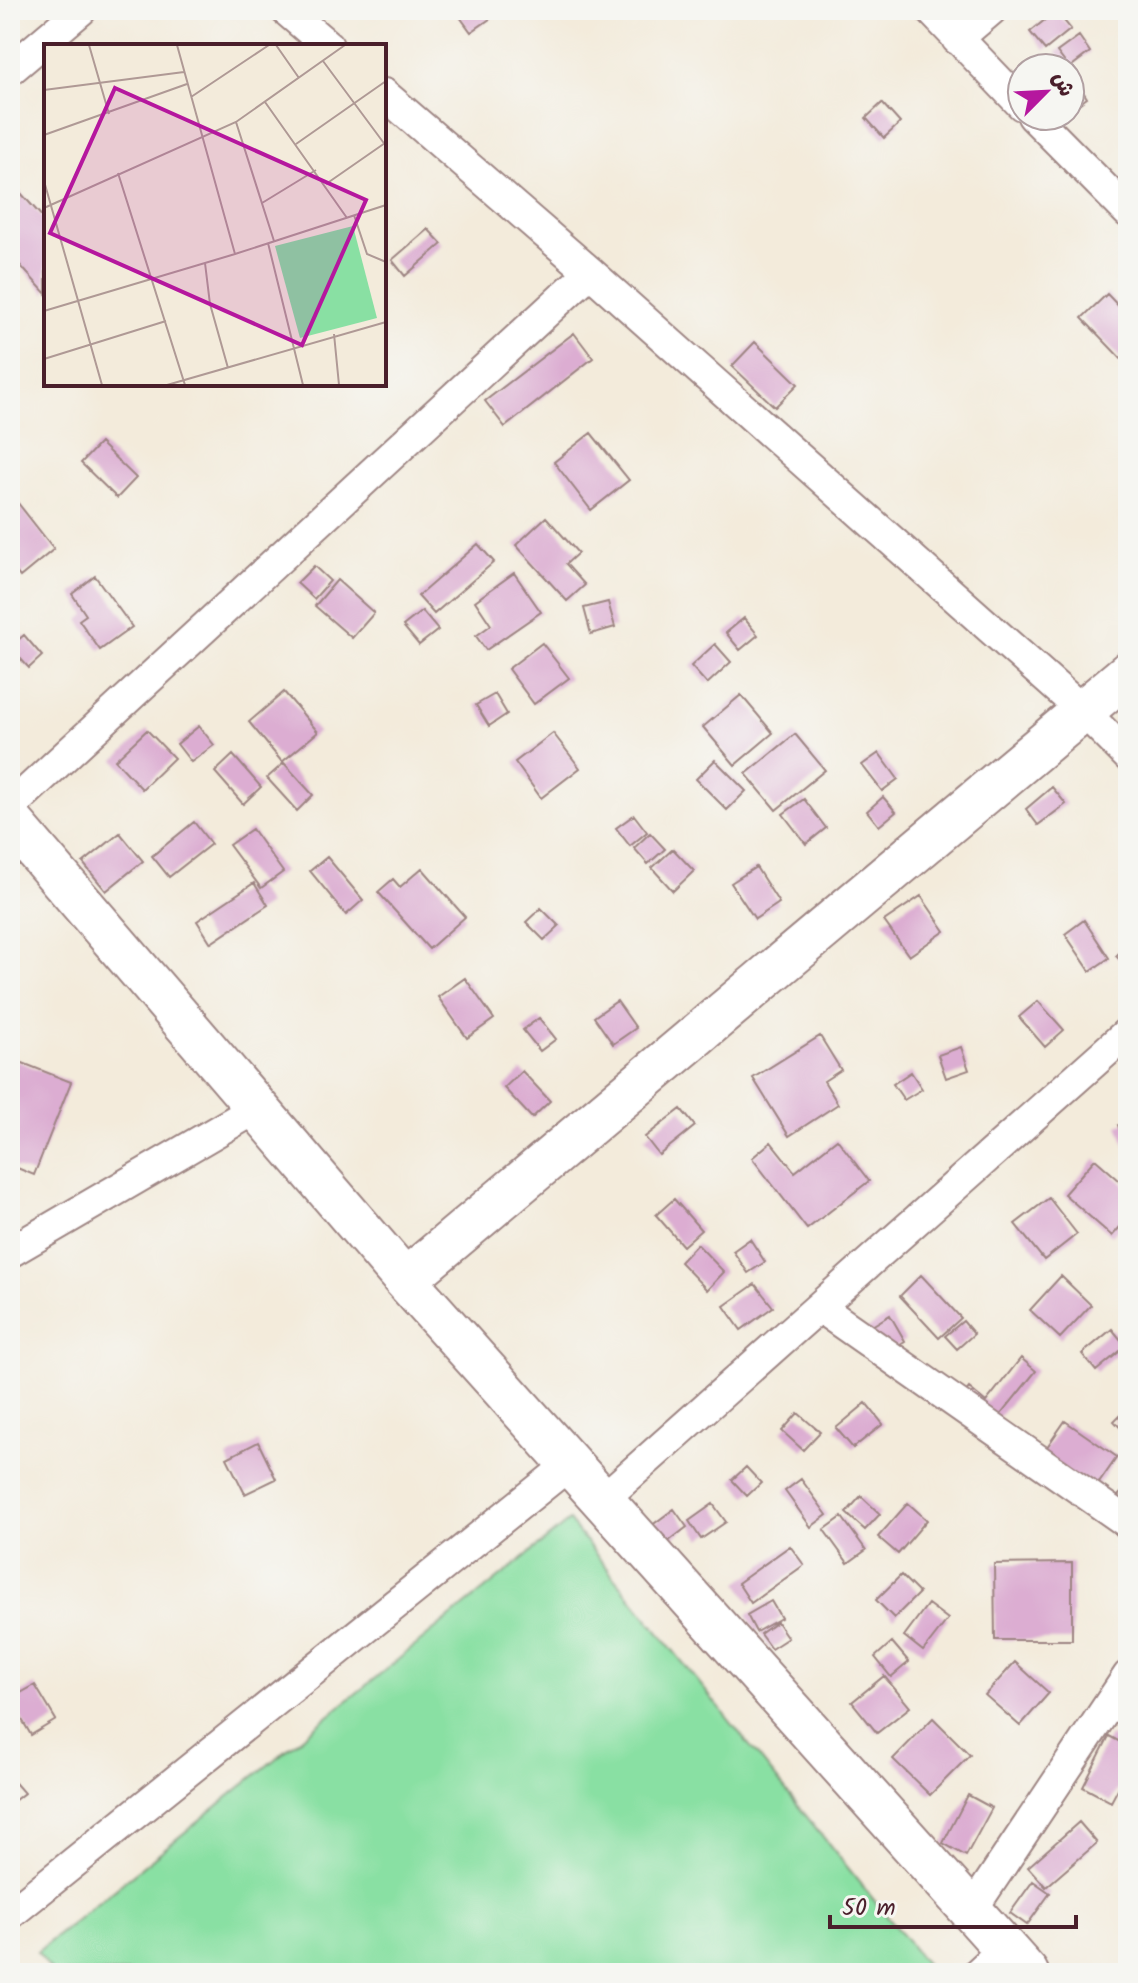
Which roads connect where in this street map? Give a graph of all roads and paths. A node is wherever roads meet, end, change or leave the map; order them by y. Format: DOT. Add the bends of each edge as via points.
graph roads {
  1 [pos="81,10"];
  2 [pos="286,10"];
  3 [pos="931,10"];
  4 [pos="991,10"];
  5 [pos="957,39"];
  6 [pos="326,44"];
  7 [pos="10,70"];
  8 [pos="1006,89"];
  9 [pos="386,96"];
  10 [pos="1049,132"];
  11 [pos="1128,212"];
  12 [pos="590,272"];
  13 [pos="1128,673"];
  14 [pos="1082,710"];
  15 [pos="1128,756"];
  16 [pos="10,807"];
  17 [pos="10,820"];
  18 [pos="1128,1032"];
  19 [pos="257,1108"];
  20 [pos="10,1252"];
  21 [pos="405,1280"];
  22 [pos="819,1307"];
  23 [pos="570,1464"];
  24 [pos="602,1500"];
  25 [pos="1128,1523"];
  26 [pos="1128,1676"];
  27 [pos="971,1911"];
  28 [pos="10,1914"];
  29 [pos="1003,1965"];
  1 -- 7 [label="street"];
  2 -- 6 [label="street"];
  3 -- 5 [label="street"];
  4 -- 5 [label="street"];
  5 -- 8 [label="street"];
  9 -- 12 [label="street"];
  10 -- 11 [label="street"];
  12 -- 14 [label="street"];
  12 -- 16 [label="street"];
  13 -- 14 [label="main road"];
  14 -- 15 [label="street"];
  14 -- 21 [label="main road"];
  17 -- 19 [label="main road"];
  18 -- 22 [label="street"];
  19 -- 20 [label="street"];
  19 -- 21 [label="main road"];
  21 -- 23 [label="main road"];
  22 -- 24 [label="street"];
  22 -- 25 [label="street"];
  23 -- 24 [label="main road"];
  23 -- 28 [label="street"];
  24 -- 27 [label="main road"];
  26 -- 27 [label="street"];
  27 -- 29 [label="main road"];
}
